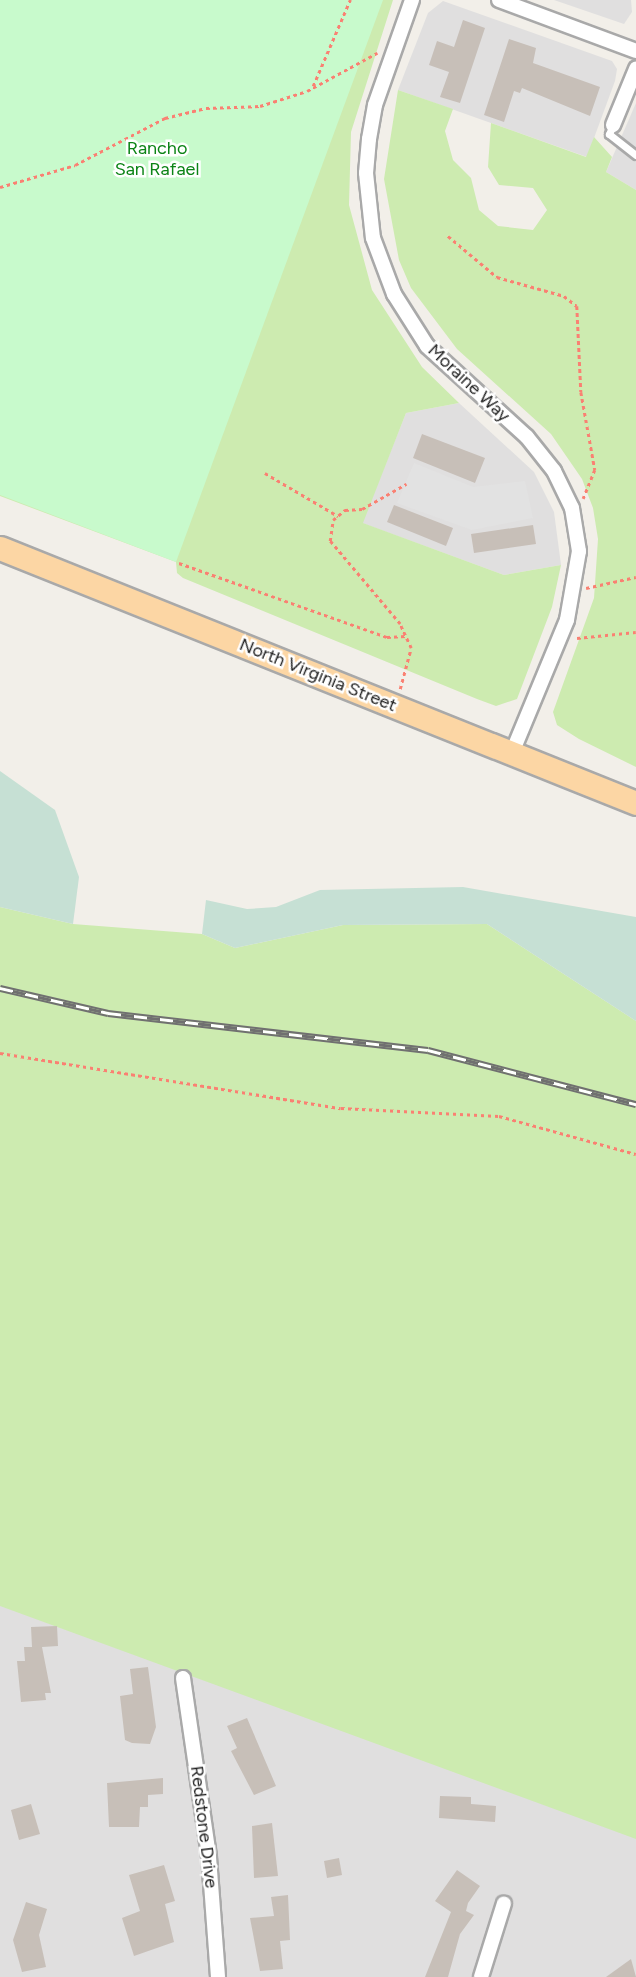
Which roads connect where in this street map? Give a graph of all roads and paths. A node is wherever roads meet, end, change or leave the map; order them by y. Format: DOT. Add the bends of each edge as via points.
graph roads {
  1 [pos="350,0"];
  2 [pos="412,0"];
  3 [pos="499,0"];
  4 [pos="636,51"];
  5 [pos="377,53"];
  6 [pos="636,69"];
  7 [pos="312,87"];
  8 [pos="613,125"];
  9 [pos="636,155"];
  10 [pos="0,187"];
  11 [pos="448,236"];
  12 [pos="265,473"];
  13 [pos="406,484"];
  14 [pos="570,503"];
  15 [pos="338,516"];
  16 [pos="0,548"];
  17 [pos="179,563"];
  18 [pos="636,577"];
  19 [pos="576,588"];
  20 [pos="636,632"];
  21 [pos="406,636"];
  22 [pos="560,639"];
  23 [pos="394,706"];
  24 [pos="512,753"];
  25 [pos="636,803"];
  26 [pos="0,1053"];
  27 [pos="636,1154"];
  28 [pos="183,1678"];
  29 [pos="504,1903"];
  30 [pos="218,1977"];
  31 [pos="481,1977"];
  1 -- 7 [label="path"];
  2 -- 14 [label="street, Moraine Way" via="375,105 369,139 366,173 373,238 394,294 427,346 542,453"];
  3 -- 4 [label="street"];
  5 -- 7 [label="path"];
  6 -- 8 [label="street"];
  7 -- 10 [label="path" via="260,106 206,107 165,118 75,165"];
  8 -- 9 [label="lane" via="609,134"];
  11 -- 14 [label="path" via="498,277 564,296 577,306 581,392 595,470 586,498"];
  12 -- 15 [label="path"];
  13 -- 15 [label="path" via="394,487 382,500"];
  14 -- 19 [label="street, Moraine Way" via="579,551"];
  15 -- 21 [label="path" via="330,541"];
  16 -- 23 [label="main road, North Virginia Street"];
  17 -- 21 [label="path" via="387,637"];
  18 -- 19 [label="path" via="593,589"];
  19 -- 22 [label="street, Moraine Way"];
  20 -- 22 [label="path"];
  21 -- 23 [label="path" via="410,662"];
  22 -- 24 [label="street, Moraine Way"];
  23 -- 24 [label="main road, North Virginia Street"];
  24 -- 25 [label="main road, North Virginia Street"];
  26 -- 27 [label="path" via="341,1108 499,1116"];
  28 -- 30 [label="street, Redstone Drive" via="209,1857"];
  29 -- 31 [label="street"];
}
